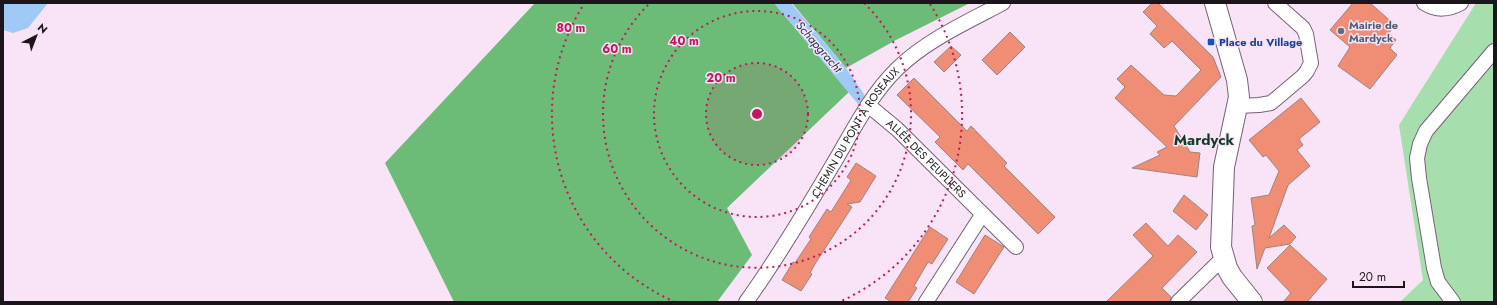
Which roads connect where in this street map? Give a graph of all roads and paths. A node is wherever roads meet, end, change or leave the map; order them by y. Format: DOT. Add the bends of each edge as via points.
graph roads {
  1 [pos="1003,3"];
  2 [pos="1215,3"];
  3 [pos="1275,3"];
  4 [pos="1424,3"];
  5 [pos="1461,3"];
  6 [pos="1494,51"];
  7 [pos="868,105"];
  8 [pos="1237,106"];
  9 [pos="982,215"];
  10 [pos="1016,247"];
  11 [pos="1223,258"];
  12 [pos="746,302"];
  13 [pos="926,302"];
  14 [pos="1178,302"];
  15 [pos="1252,302"];
  16 [pos="1453,302"];
  1 -- 7 [label="street, CHEMIN DU PONT À ROSEAUX" via="954,29 915,54 884,82"];
  2 -- 8 [label="street" via="1237,80"];
  3 -- 8 [label="street" via="1303,28 1308,39 1311,63 1303,76 1271,103"];
  4 -- 5 [label="street" via="1442,10"];
  6 -- 16 [label="street" via="1426,131 1417,158 1434,268 1438,282"];
  7 -- 9 [label="street, ALLÉE DES PEUPLIERS" via="897,130"];
  7 -- 12 [label="street, CHEMIN DU PONT À ROSEAUX" via="814,196"];
  8 -- 11 [label="street" via="1224,174 1220,238"];
  9 -- 10 [label="street, ALLÉE DES PEUPLIERS"];
  9 -- 13 [label="street"];
  11 -- 14 [label="street"];
  11 -- 15 [label="street" via="1232,276"];
}
